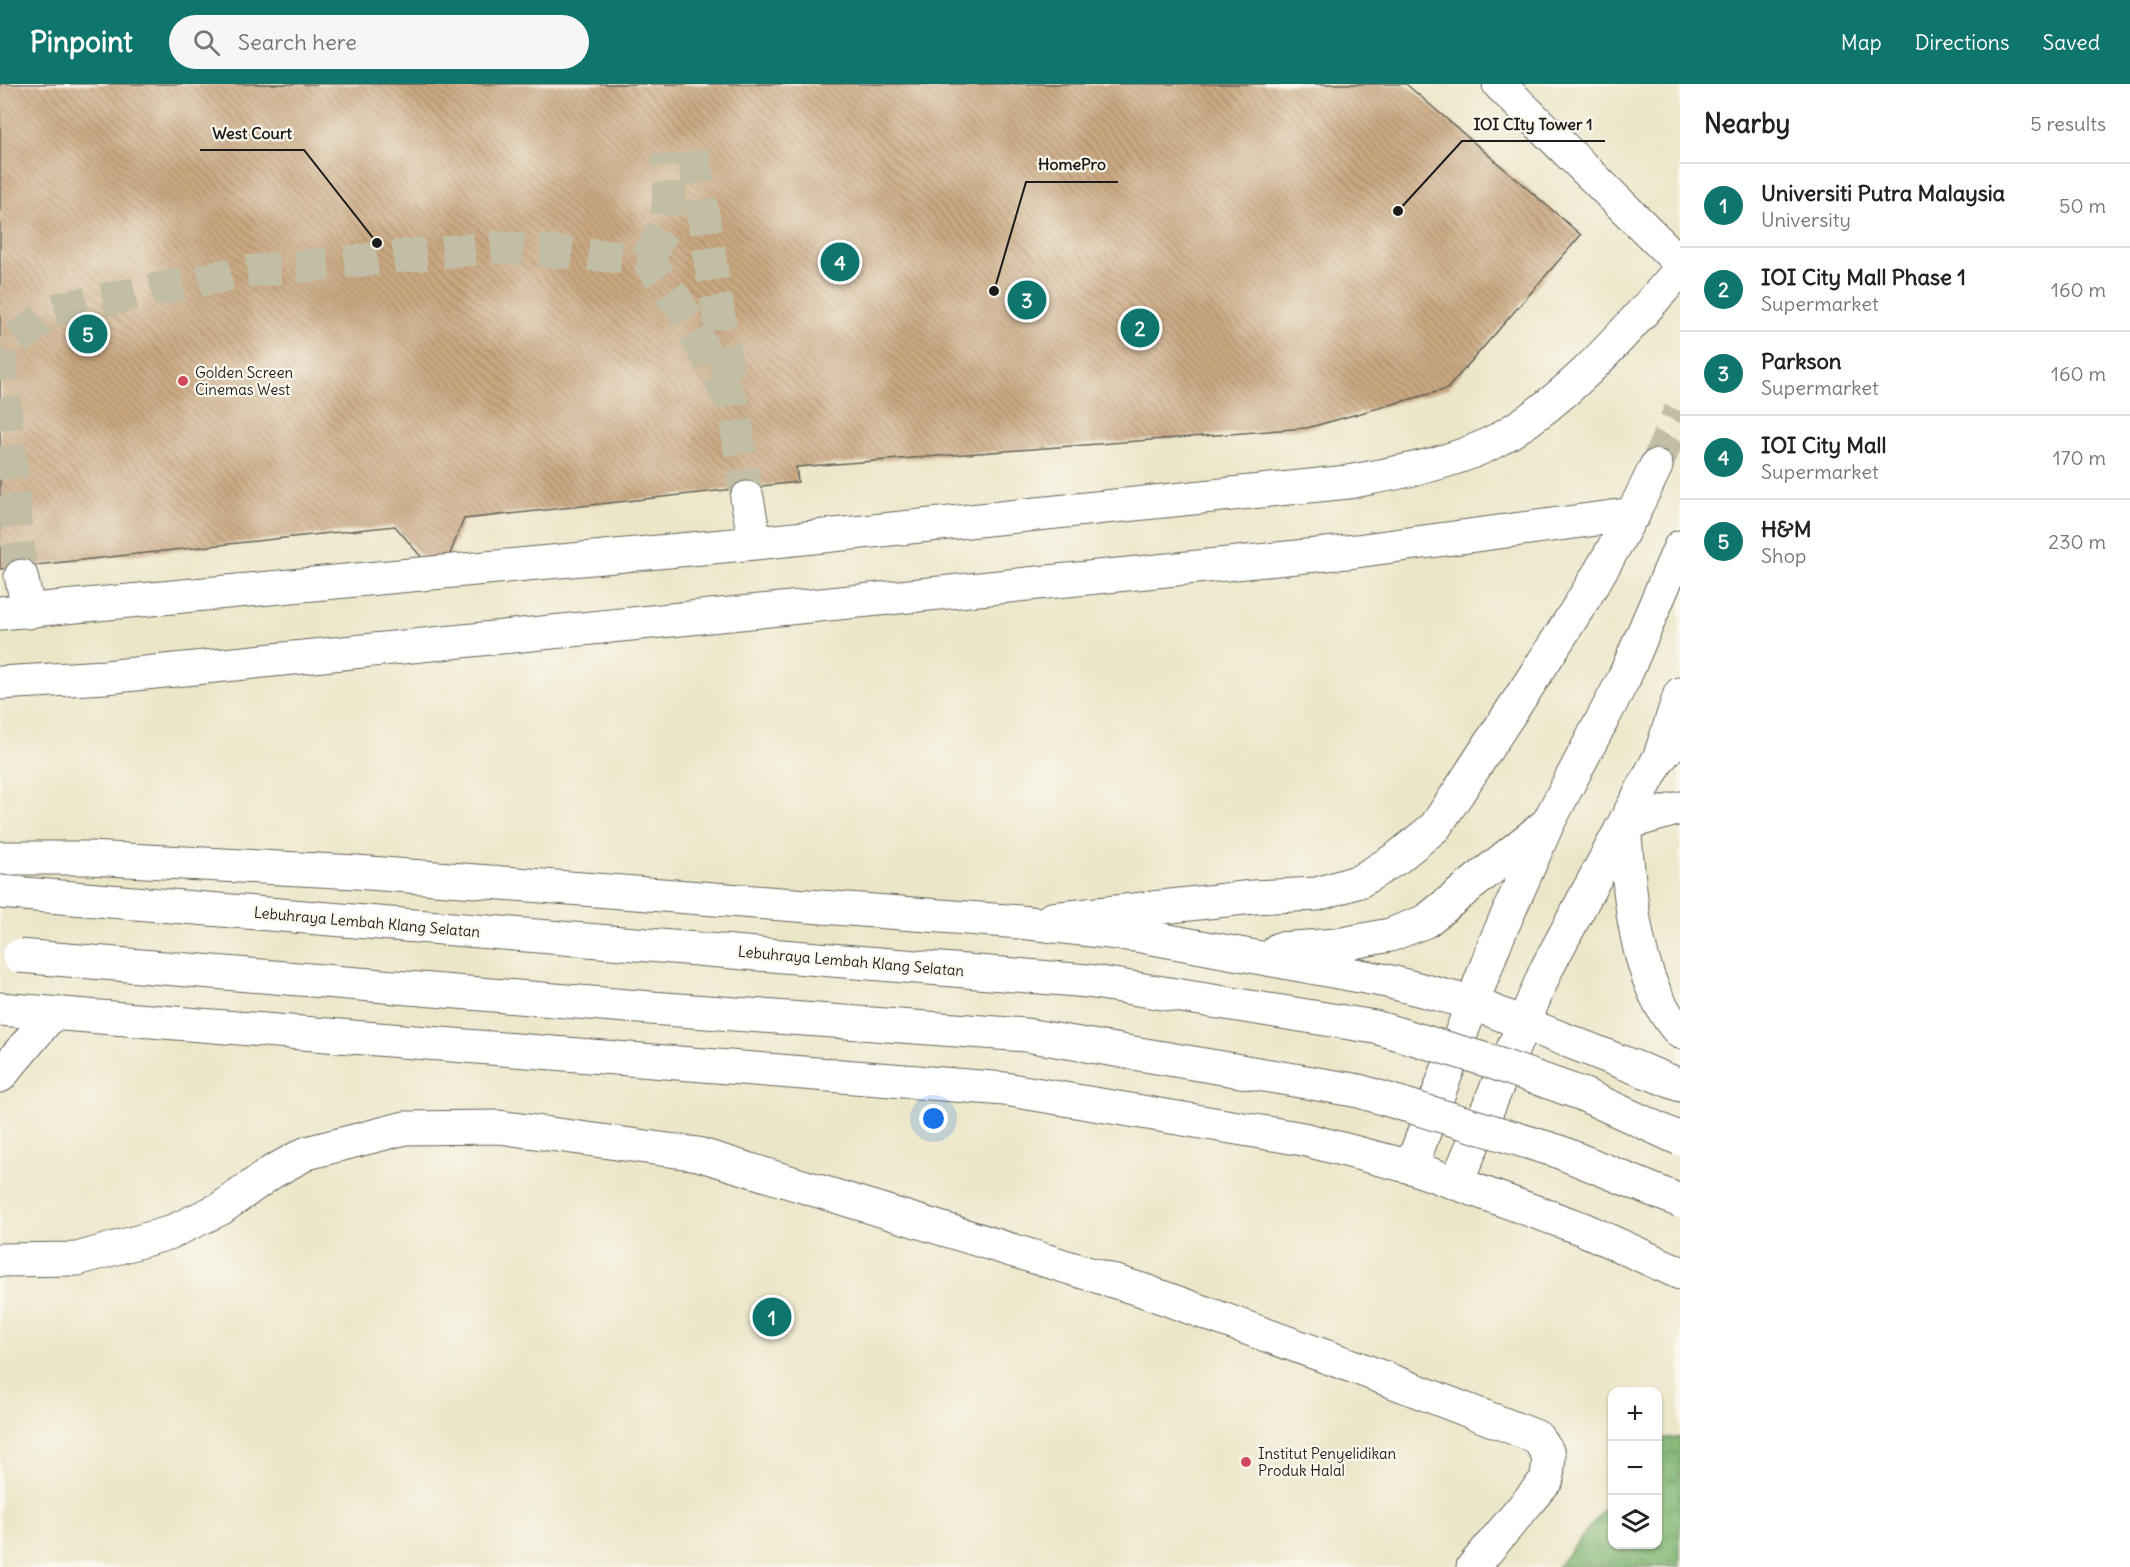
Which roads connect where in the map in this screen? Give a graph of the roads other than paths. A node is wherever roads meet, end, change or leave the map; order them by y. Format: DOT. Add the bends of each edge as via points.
graph roads {
  1 [pos="1498,84"];
  2 [pos="1680,263"];
  3 [pos="1680,270"];
  4 [pos="1656,466"];
  5 [pos="747,498"];
  6 [pos="1634,514"];
  7 [pos="755,543"];
  8 [pos="1680,547"];
  9 [pos="21,576"];
  10 [pos="1680,606"];
  11 [pos="14,613"];
  12 [pos="1624,678"];
  13 [pos="0,683"];
  14 [pos="1680,694"];
  15 [pos="1680,734"];
  16 [pos="1659,760"];
  17 [pos="1680,808"];
  18 [pos="1548,823"];
  19 [pos="1624,824"];
  20 [pos="0,858"];
  21 [pos="12,893"];
  22 [pos="1020,922"];
  23 [pos="1236,953"];
  24 [pos="10,955"];
  25 [pos="1472,1003"];
  26 [pos="0,1009"];
  27 [pos="51,1015"];
  28 [pos="1523,1021"];
  29 [pos="1680,1032"];
  30 [pos="0,1076"];
  31 [pos="1680,1085"];
  32 [pos="1680,1139"];
  33 [pos="1411,1167"];
  34 [pos="1457,1182"];
  35 [pos="1680,1201"];
  36 [pos="0,1260"];
  37 [pos="1680,1273"];
  38 [pos="1473,1567"];
  1 -- 2 [label="main road"];
  3 -- 7 [label="main road" via="1612,346 1562,394 1496,441 1423,468 1348,482"];
  4 -- 6 [label="main road"];
  5 -- 7 [label="main road"];
  6 -- 13 [label="main road" via="1356,551 105,677"];
  6 -- 22 [label="main road" via="1436,827 1397,858 1360,881 1317,894 1253,897"];
  7 -- 11 [label="main road"];
  8 -- 12 [label="main road"];
  9 -- 11 [label="main road"];
  10 -- 12 [label="main road" via="1665,633"];
  12 -- 18 [label="main road"];
  14 -- 16 [label="main road"];
  15 -- 16 [label="main road"];
  16 -- 19 [label="main road"];
  17 -- 19 [label="main road"];
  18 -- 23 [label="main road" via="1426,921 1390,935 1337,945"];
  18 -- 25 [label="main road"];
  19 -- 28 [label="main road"];
  19 -- 29 [label="main road" via="1637,933 1650,983"];
  20 -- 22 [label="main road" via="89,858 356,872"];
  21 -- 32 [label="main road, Lebuhraya Lembah Klang Selatan, bridge" via="1088,981 1375,1028 1480,1058 1582,1094"];
  22 -- 23 [label="main road" via="1136,935"];
  23 -- 25 [label="main road" via="1387,981"];
  24 -- 35 [label="main road, bridge" via="639,1008 1026,1035 1359,1091 1557,1150"];
  25 -- 28 [label="main road"];
  25 -- 33 [label="main road"];
  26 -- 27 [label="main road"];
  27 -- 30 [label="main road"];
  27 -- 33 [label="main road" via="1005,1089 1303,1139"];
  28 -- 31 [label="main road"];
  28 -- 34 [label="main road"];
  33 -- 34 [label="main road"];
  34 -- 37 [label="main road" via="1583,1229"];
  36 -- 38 [label="main road" via="77,1259 169,1233 220,1209 307,1153 405,1128 499,1127 698,1154 1142,1290 1536,1437 1549,1455 1547,1479"];
}
